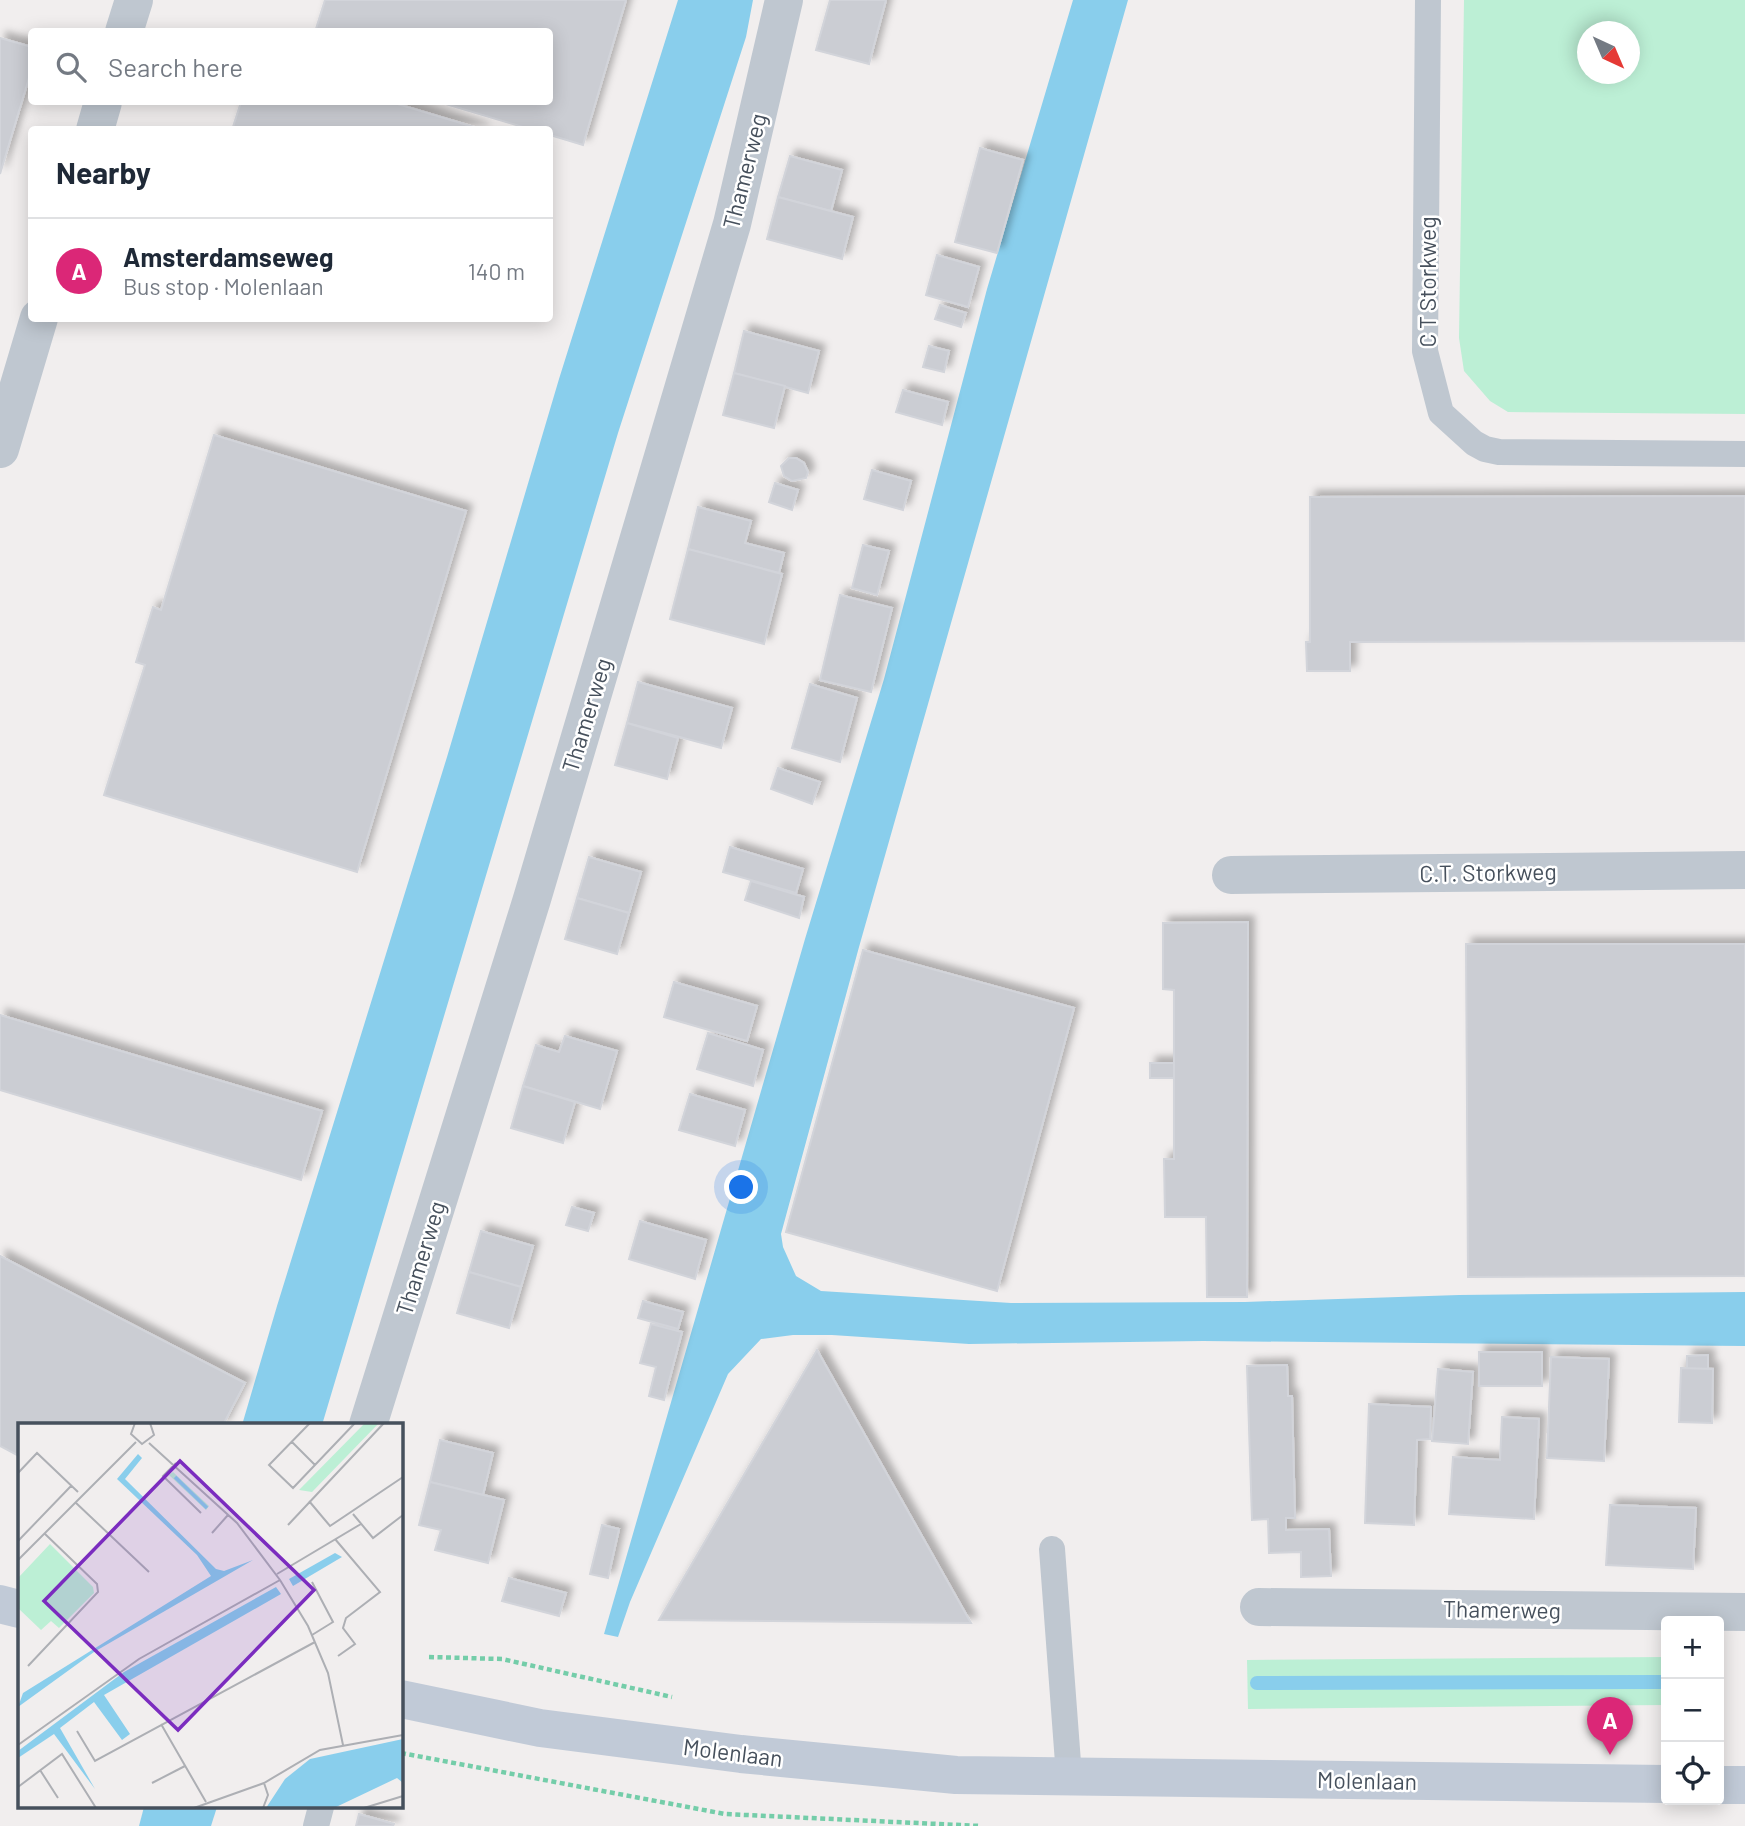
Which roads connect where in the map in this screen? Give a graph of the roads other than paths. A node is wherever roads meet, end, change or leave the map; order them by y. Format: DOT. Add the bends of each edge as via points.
graph roads {
  1 [pos="134,0"];
  2 [pos="784,0"];
  3 [pos="1428,0"];
  4 [pos="125,28"];
  5 [pos="102,105"];
  6 [pos="96,126"];
  7 [pos="38,322"];
  8 [pos="0,449"];
  9 [pos="1745,454"];
  10 [pos="1745,870"];
  11 [pos="1231,875"];
  12 [pos="369,1423"];
  13 [pos="1052,1549"];
  14 [pos="0,1604"];
  15 [pos="1259,1607"];
  16 [pos="18,1609"];
  17 [pos="1745,1612"];
  18 [pos="402,1699"];
  19 [pos="1069,1776"];
  20 [pos="1661,1784"];
  21 [pos="1724,1785"];
  22 [pos="1745,1785"];
  23 [pos="321,1808"];
  24 [pos="316,1826"];
  1 -- 4 [label="street"];
  2 -- 12 [label="street, Thamerweg" via="732,224"];
  3 -- 9 [label="lane, C T Storkweg" via="1425,351 1441,413 1474,443 1499,452"];
  5 -- 6 [label="street"];
  7 -- 8 [label="street"];
  10 -- 11 [label="street, C.T. Storkweg"];
  13 -- 19 [label="lane"];
  14 -- 16 [label="street"];
  15 -- 17 [label="street, Thamerweg"];
  18 -- 19 [label="street, Molenlaan" via="541,1728 741,1754 956,1775"];
  19 -- 20 [label="street, Molenlaan"];
  21 -- 22 [label="street"];
  23 -- 24 [label="lane"];
}
